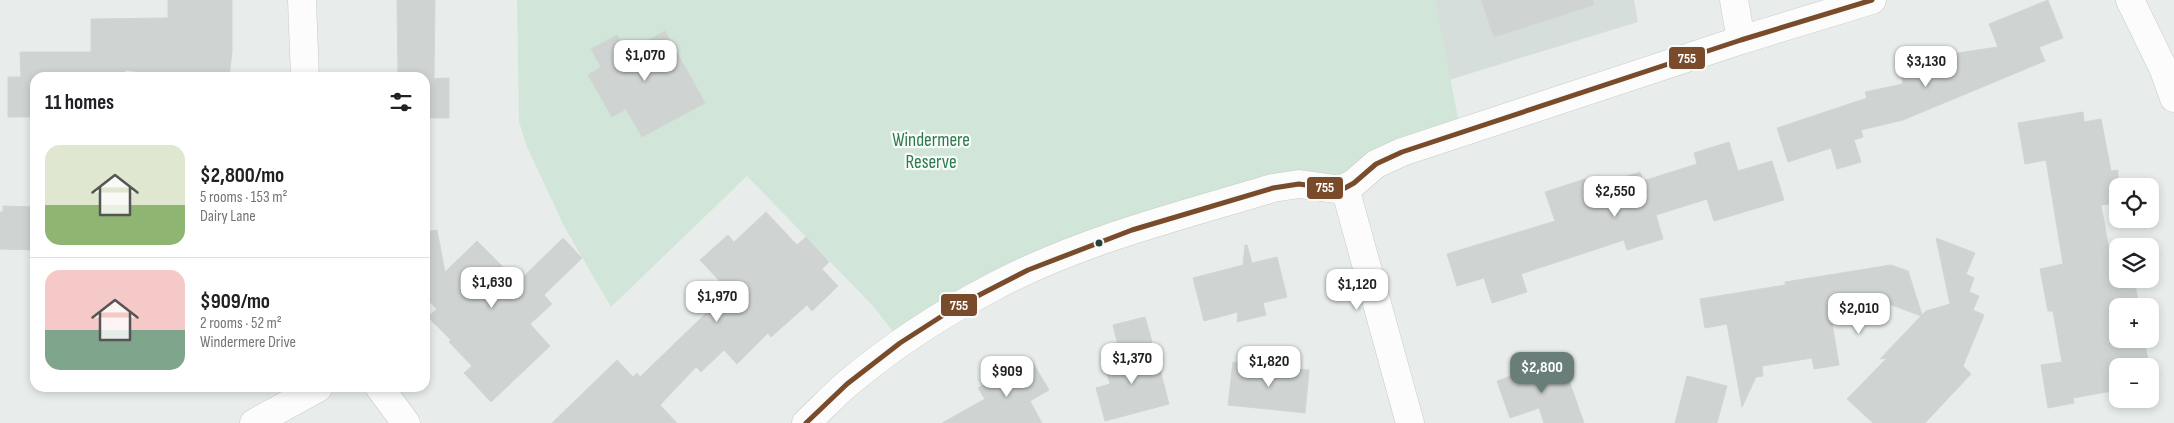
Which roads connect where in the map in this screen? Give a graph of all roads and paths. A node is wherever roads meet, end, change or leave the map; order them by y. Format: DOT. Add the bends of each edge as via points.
graph roads {
  1 [pos="302,0"];
  2 [pos="1734,0"];
  3 [pos="1872,0"];
  4 [pos="2130,0"];
  5 [pos="1741,40"];
  6 [pos="305,72"];
  7 [pos="2174,98"];
  8 [pos="1345,188"];
  9 [pos="311,392"];
  10 [pos="383,392"];
  11 [pos="254,423"];
  12 [pos="406,423"];
  13 [pos="806,423"];
  14 [pos="1410,423"];
  1 -- 6 [label="street"];
  2 -- 5 [label="street"];
  3 -- 5 [label="street"];
  4 -- 7 [label="street"];
  5 -- 8 [label="street" via="1386,158"];
  8 -- 13 [label="street" via="1299,184 1273,188 1107,240 1035,267 956,307 902,343 847,384"];
  8 -- 14 [label="street"];
  9 -- 11 [label="street"];
  10 -- 12 [label="street"];
}
